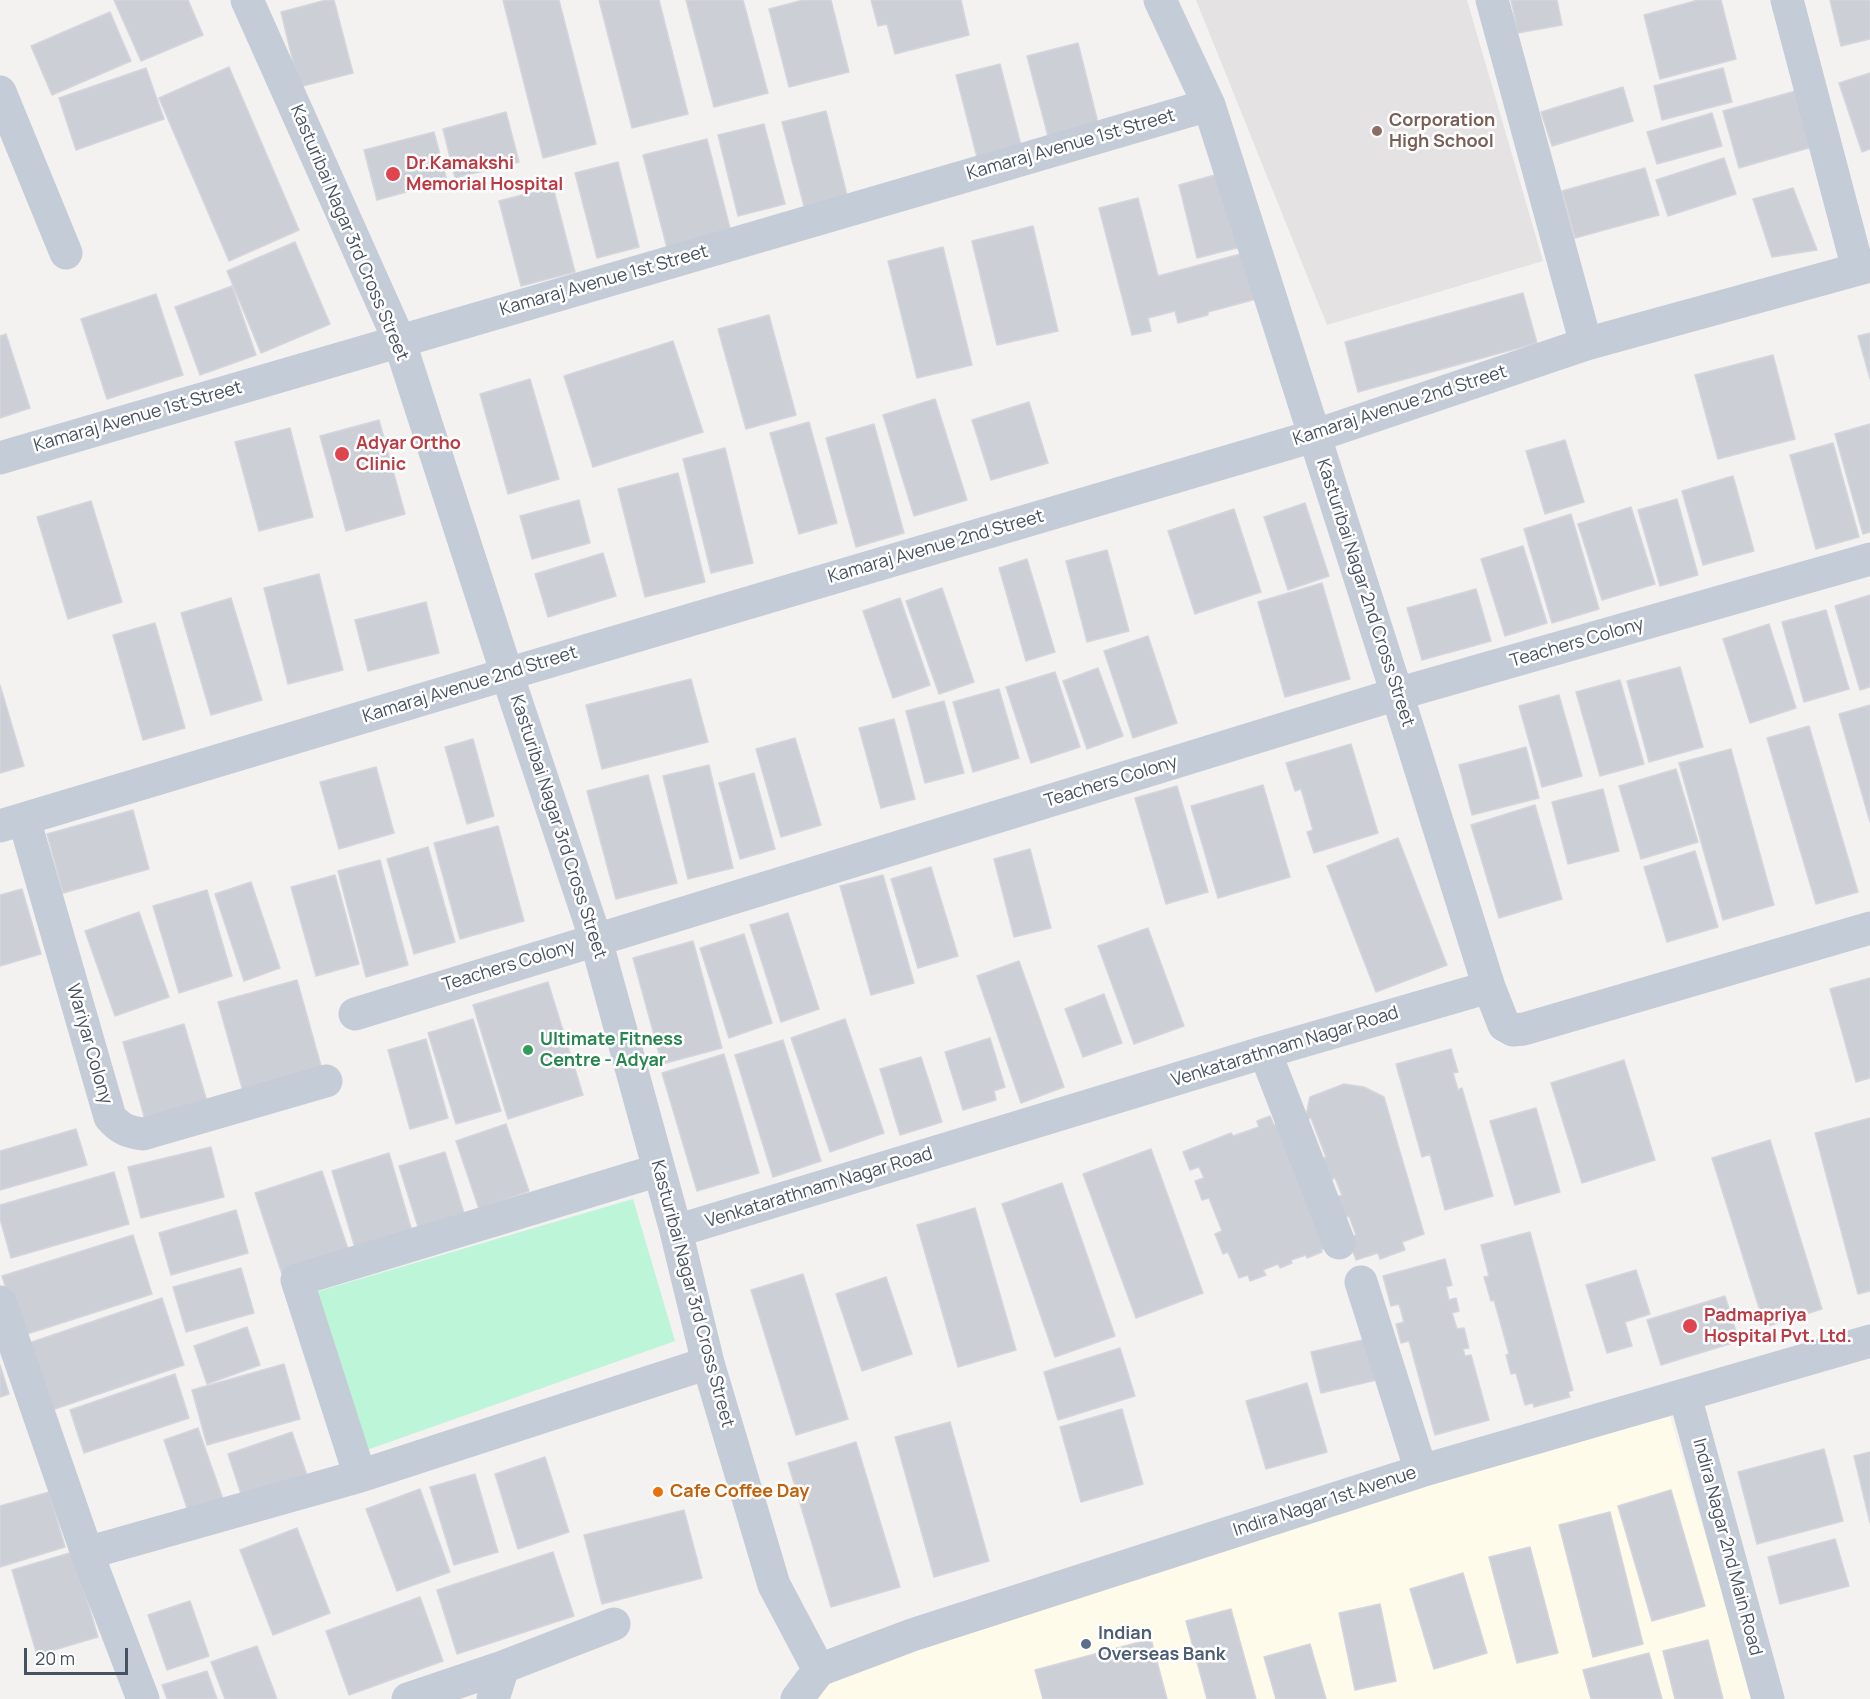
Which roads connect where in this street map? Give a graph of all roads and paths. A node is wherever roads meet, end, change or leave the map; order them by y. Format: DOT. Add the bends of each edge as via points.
graph roads {
  1 [pos="247,0"];
  2 [pos="1160,0"];
  3 [pos="1492,0"];
  4 [pos="1787,0"];
  5 [pos="0,92"];
  6 [pos="1209,105"];
  7 [pos="12,154"];
  8 [pos="66,253"];
  9 [pos="1864,267"];
  10 [pos="399,340"];
  11 [pos="1586,344"];
  12 [pos="1314,436"];
  13 [pos="0,458"];
  14 [pos="1870,559"];
  15 [pos="507,674"];
  16 [pos="1398,694"];
  17 [pos="12,823"];
  18 [pos="1870,928"];
  19 [pos="596,940"];
  20 [pos="1489,987"];
  21 [pos="355,1014"];
  22 [pos="1265,1052"];
  23 [pos="326,1081"];
  24 [pos="659,1170"];
  25 [pos="676,1231"];
  26 [pos="1339,1243"];
  27 [pos="1361,1282"];
  28 [pos="0,1302"];
  29 [pos="1870,1341"];
  30 [pos="708,1363"];
  31 [pos="1685,1396"];
  32 [pos="1421,1471"];
  33 [pos="360,1476"];
  34 [pos="87,1553"];
  35 [pos="614,1624"];
  36 [pos="503,1666"];
  37 [pos="819,1670"];
  38 [pos="143,1699"];
  39 [pos="408,1699"];
  40 [pos="493,1699"];
  41 [pos="797,1699"];
  42 [pos="1768,1699"];
  1 -- 10 [label="street, Kasturibai Nagar 3rd Cross Street"];
  2 -- 6 [label="street, Kasturibai Nagar 2nd Cross Street"];
  3 -- 11 [label="street"];
  4 -- 9 [label="street"];
  5 -- 7 [label="street"];
  6 -- 10 [label="street, Kamaraj Avenue 1st Street"];
  6 -- 12 [label="street, Kasturibai Nagar 2nd Cross Street"];
  7 -- 8 [label="street"];
  9 -- 11 [label="street, Kamaraj Avenue 2nd Street"];
  10 -- 13 [label="street, Kamaraj Avenue 1st Street"];
  10 -- 15 [label="street, Kasturibai Nagar 3rd Cross Street"];
  11 -- 12 [label="street, Kamaraj Avenue 2nd Street"];
  12 -- 15 [label="street, Kamaraj Avenue 2nd Street"];
  12 -- 16 [label="street, Kasturibai Nagar 2nd Cross Street"];
  14 -- 16 [label="street, Teachers Colony"];
  15 -- 17 [label="street, Kamaraj Avenue 2nd Street"];
  15 -- 19 [label="street, Kasturibai Nagar 3rd Cross Street"];
  16 -- 19 [label="street, Teachers Colony"];
  16 -- 20 [label="street, Kasturibai Nagar 2nd Cross Street"];
  17 -- 23 [label="street, Wariyar Colony" via="110,1117 118,1126 143,1134"];
  18 -- 20 [label="street" via="1524,1029 1513,1030 1504,1025"];
  19 -- 21 [label="street, Teachers Colony"];
  19 -- 24 [label="street, Kasturibai Nagar 3rd Cross Street"];
  20 -- 22 [label="street, Venkatarathnam Nagar Road"];
  22 -- 25 [label="street, Venkatarathnam Nagar Road"];
  22 -- 26 [label="street"];
  24 -- 25 [label="street, Kasturibai Nagar 3rd Cross Street"];
  24 -- 33 [label="street" via="297,1280"];
  25 -- 30 [label="street, Kasturibai Nagar 3rd Cross Street"];
  27 -- 32 [label="street"];
  28 -- 34 [label="street"];
  29 -- 31 [label="street, Indira Nagar 1st Avenue"];
  30 -- 33 [label="street"];
  30 -- 37 [label="street, Kasturibai Nagar 3rd Cross Street" via="774,1585"];
  31 -- 32 [label="street, Indira Nagar 1st Avenue"];
  31 -- 42 [label="street, Indira Nagar 2nd Main Road"];
  32 -- 37 [label="street, Indira Nagar 1st Avenue" via="923,1632"];
  33 -- 34 [label="street"];
  34 -- 38 [label="street"];
  35 -- 36 [label="street"];
  36 -- 39 [label="street"];
  36 -- 40 [label="street"];
  37 -- 41 [label="street"];
}
